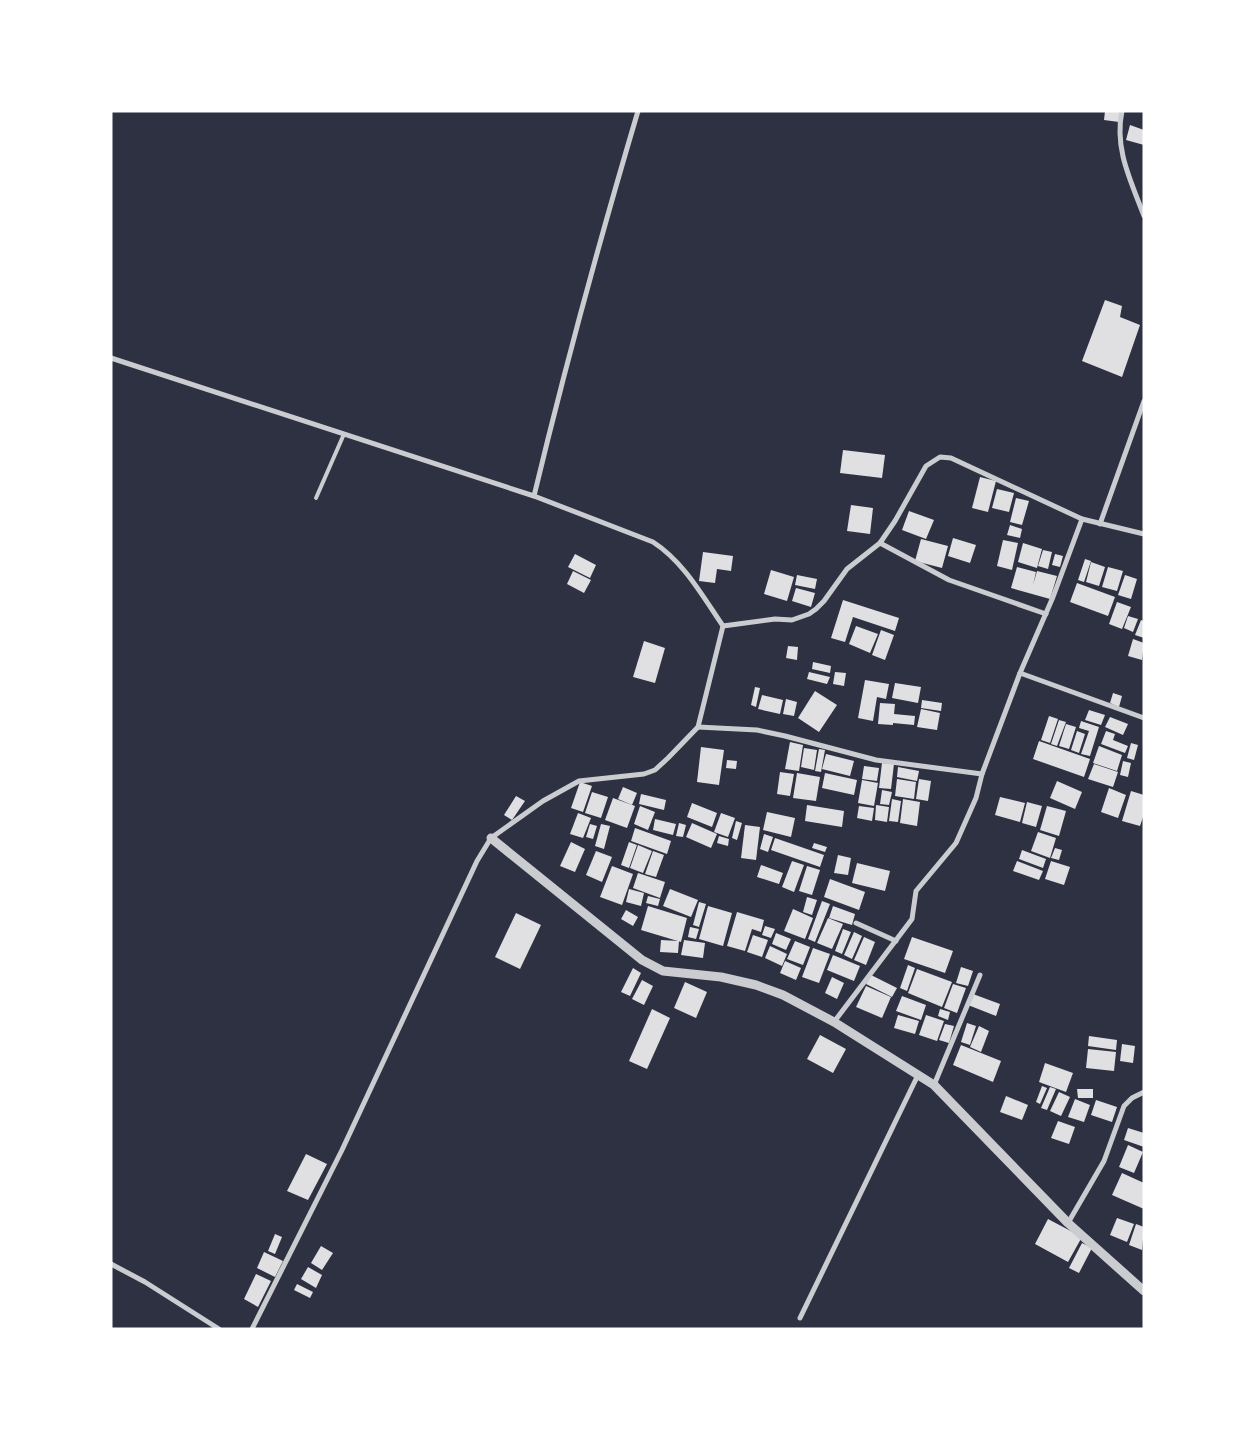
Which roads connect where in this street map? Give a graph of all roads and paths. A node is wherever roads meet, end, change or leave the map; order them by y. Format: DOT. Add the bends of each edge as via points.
graph roads {
  1 [pos="638,111"];
  2 [pos="1122,111"];
  3 [pos="1144,216"];
  4 [pos="111,358"];
  5 [pos="1144,401"];
  6 [pos="344,434"];
  7 [pos="534,496"];
  8 [pos="316,498"];
  9 [pos="1082,519"];
  10 [pos="1100,524"];
  11 [pos="1144,534"];
  12 [pos="880,542"];
  13 [pos="1046,614"];
  14 [pos="723,626"];
  15 [pos="1020,673"];
  16 [pos="1144,718"];
  17 [pos="698,727"];
  18 [pos="982,774"];
  19 [pos="491,838"];
  20 [pos="856,923"];
  21 [pos="896,941"];
  22 [pos="980,975"];
  23 [pos="834,1022"];
  24 [pos="918,1075"];
  25 [pos="934,1085"];
  26 [pos="1144,1092"];
  27 [pos="1068,1223"];
  28 [pos="111,1264"];
  29 [pos="1144,1292"];
  30 [pos="800,1318"];
  31 [pos="219,1329"];
  32 [pos="252,1329"];
  1 -- 7 [label="street" via="595,256"];
  2 -- 3 [label="street" via="1118,128 1120,144"];
  4 -- 6 [label="street"];
  5 -- 10 [label="street"];
  6 -- 7 [label="street"];
  6 -- 8 [label="lane"];
  7 -- 14 [label="street" via="662,548 684,569"];
  9 -- 10 [label="street"];
  9 -- 12 [label="street" via="951,458 940,456 926,466"];
  9 -- 13 [label="street"];
  10 -- 11 [label="street"];
  12 -- 13 [label="street" via="949,580"];
  12 -- 14 [label="street" via="847,569 824,601 809,614 792,620"];
  13 -- 15 [label="street"];
  14 -- 17 [label="street"];
  15 -- 16 [label="street"];
  15 -- 18 [label="street"];
  17 -- 18 [label="street" via="757,730 876,760"];
  17 -- 19 [label="street" via="655,770 579,781 543,801"];
  18 -- 21 [label="street" via="976,798 956,843 916,891 912,919"];
  19 -- 23 [label="street" via="635,954 663,971 721,977 756,985 783,995"];
  19 -- 32 [label="street" via="477,861 342,1150"];
  20 -- 21 [label="street"];
  21 -- 23 [label="street"];
  22 -- 25 [label="street"];
  23 -- 24 [label="street"];
  24 -- 25 [label="street"];
  24 -- 30 [label="street"];
  25 -- 27 [label="street"];
  26 -- 27 [label="street" via="1124,1106 1104,1161"];
  27 -- 29 [label="street"];
  28 -- 31 [label="street"];
}
